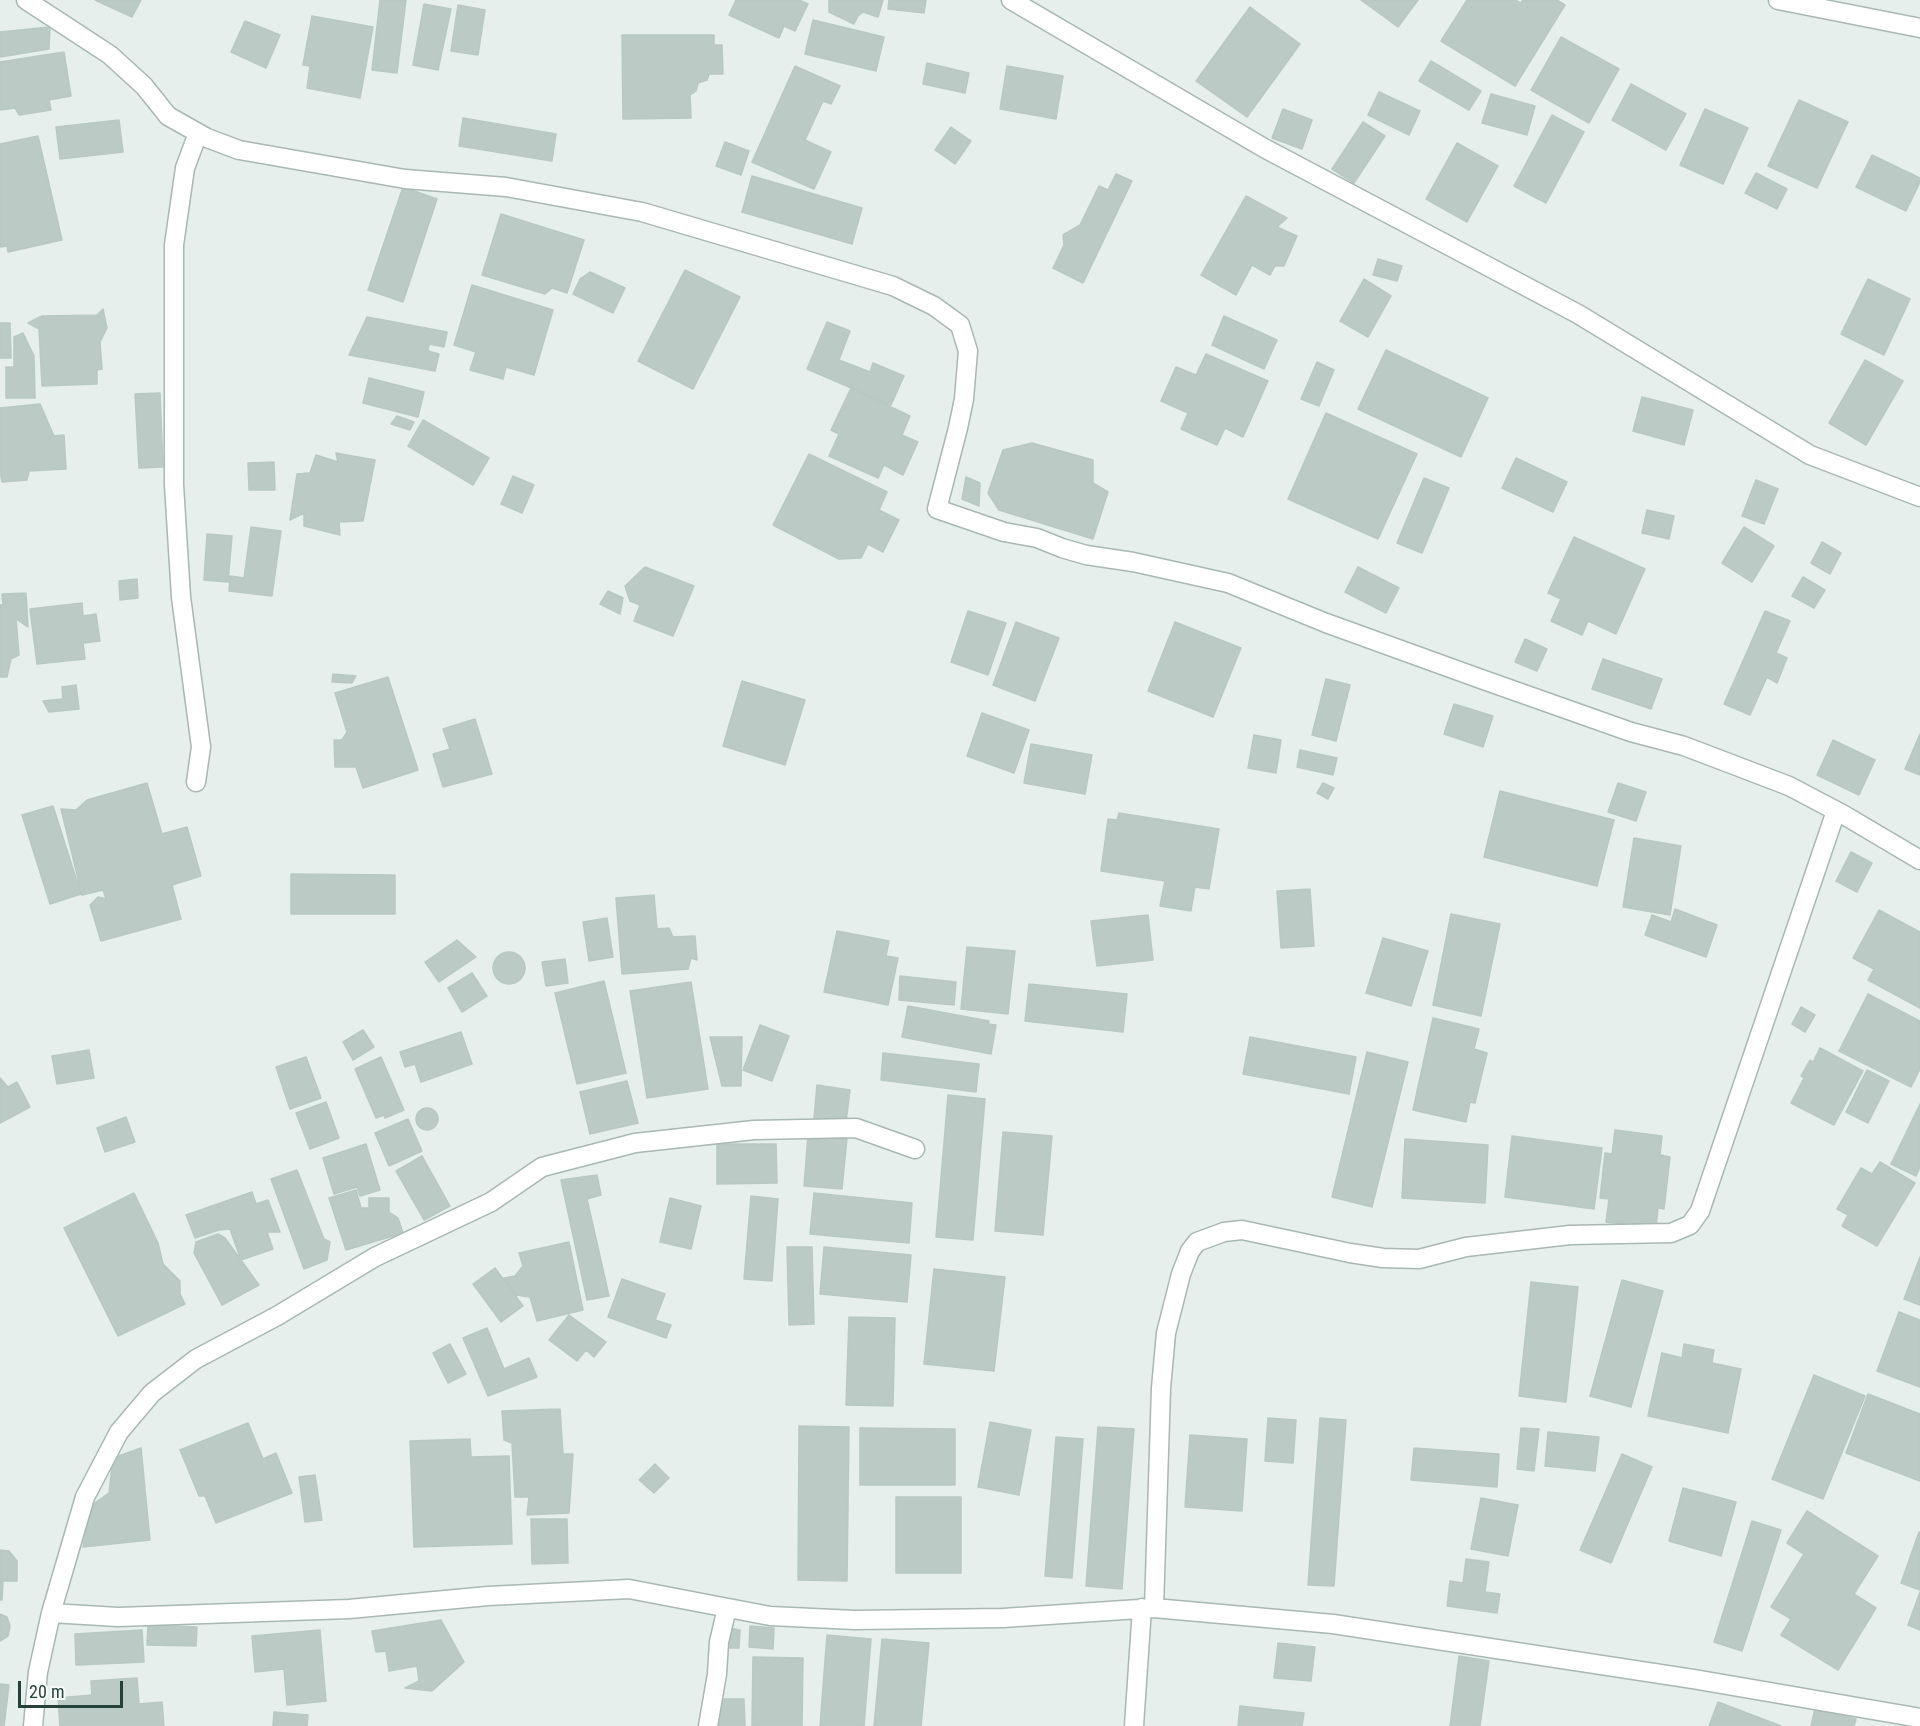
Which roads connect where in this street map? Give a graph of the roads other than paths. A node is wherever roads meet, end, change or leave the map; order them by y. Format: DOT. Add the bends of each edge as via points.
graph roads {
  1 [pos="26,0"];
  2 [pos="1011,0"];
  3 [pos="1778,0"];
  4 [pos="1920,28"];
  5 [pos="198,132"];
  6 [pos="1920,496"];
  7 [pos="196,782"];
  8 [pos="1836,811"];
  9 [pos="1920,860"];
  10 [pos="915,1149"];
  11 [pos="727,1608"];
  12 [pos="1148,1608"];
  13 [pos="51,1613"];
  14 [pos="1920,1718"];
  15 [pos="33,1726"];
  16 [pos="708,1726"];
  17 [pos="1134,1726"];
  1 -- 5 [label="street" via="110,55 144,86 168,116"];
  2 -- 6 [label="street" via="1264,148 1578,314 1810,455"];
  3 -- 4 [label="street"];
  5 -- 7 [label="street" via="185,168 174,245 174,485 181,597 201,747"];
  5 -- 8 [label="street" via="239,150 405,179 507,187 642,212 893,286 934,306 960,325 968,351 964,399 937,509 1086,555 1228,583 1481,679 1631,732 1684,746 1789,786"];
  8 -- 9 [label="street"];
  8 -- 12 [label="street" via="1700,1211 1690,1225 1671,1233 1570,1235 1466,1247 1419,1259 1350,1253 1242,1230 1197,1242 1181,1274 1166,1333"];
  10 -- 13 [label="street" via="856,1128 754,1130 635,1143 542,1167 491,1202 375,1257 278,1316 196,1359 152,1393 119,1432 85,1497"];
  11 -- 12 [label="street" via="770,1616 855,1620 1003,1618"];
  11 -- 13 [label="street" via="629,1589 488,1596 349,1609 118,1617"];
  11 -- 16 [label="street"];
  12 -- 14 [label="street" via="1333,1624"];
  12 -- 17 [label="street"];
  13 -- 15 [label="street" via="38,1672"];
}
